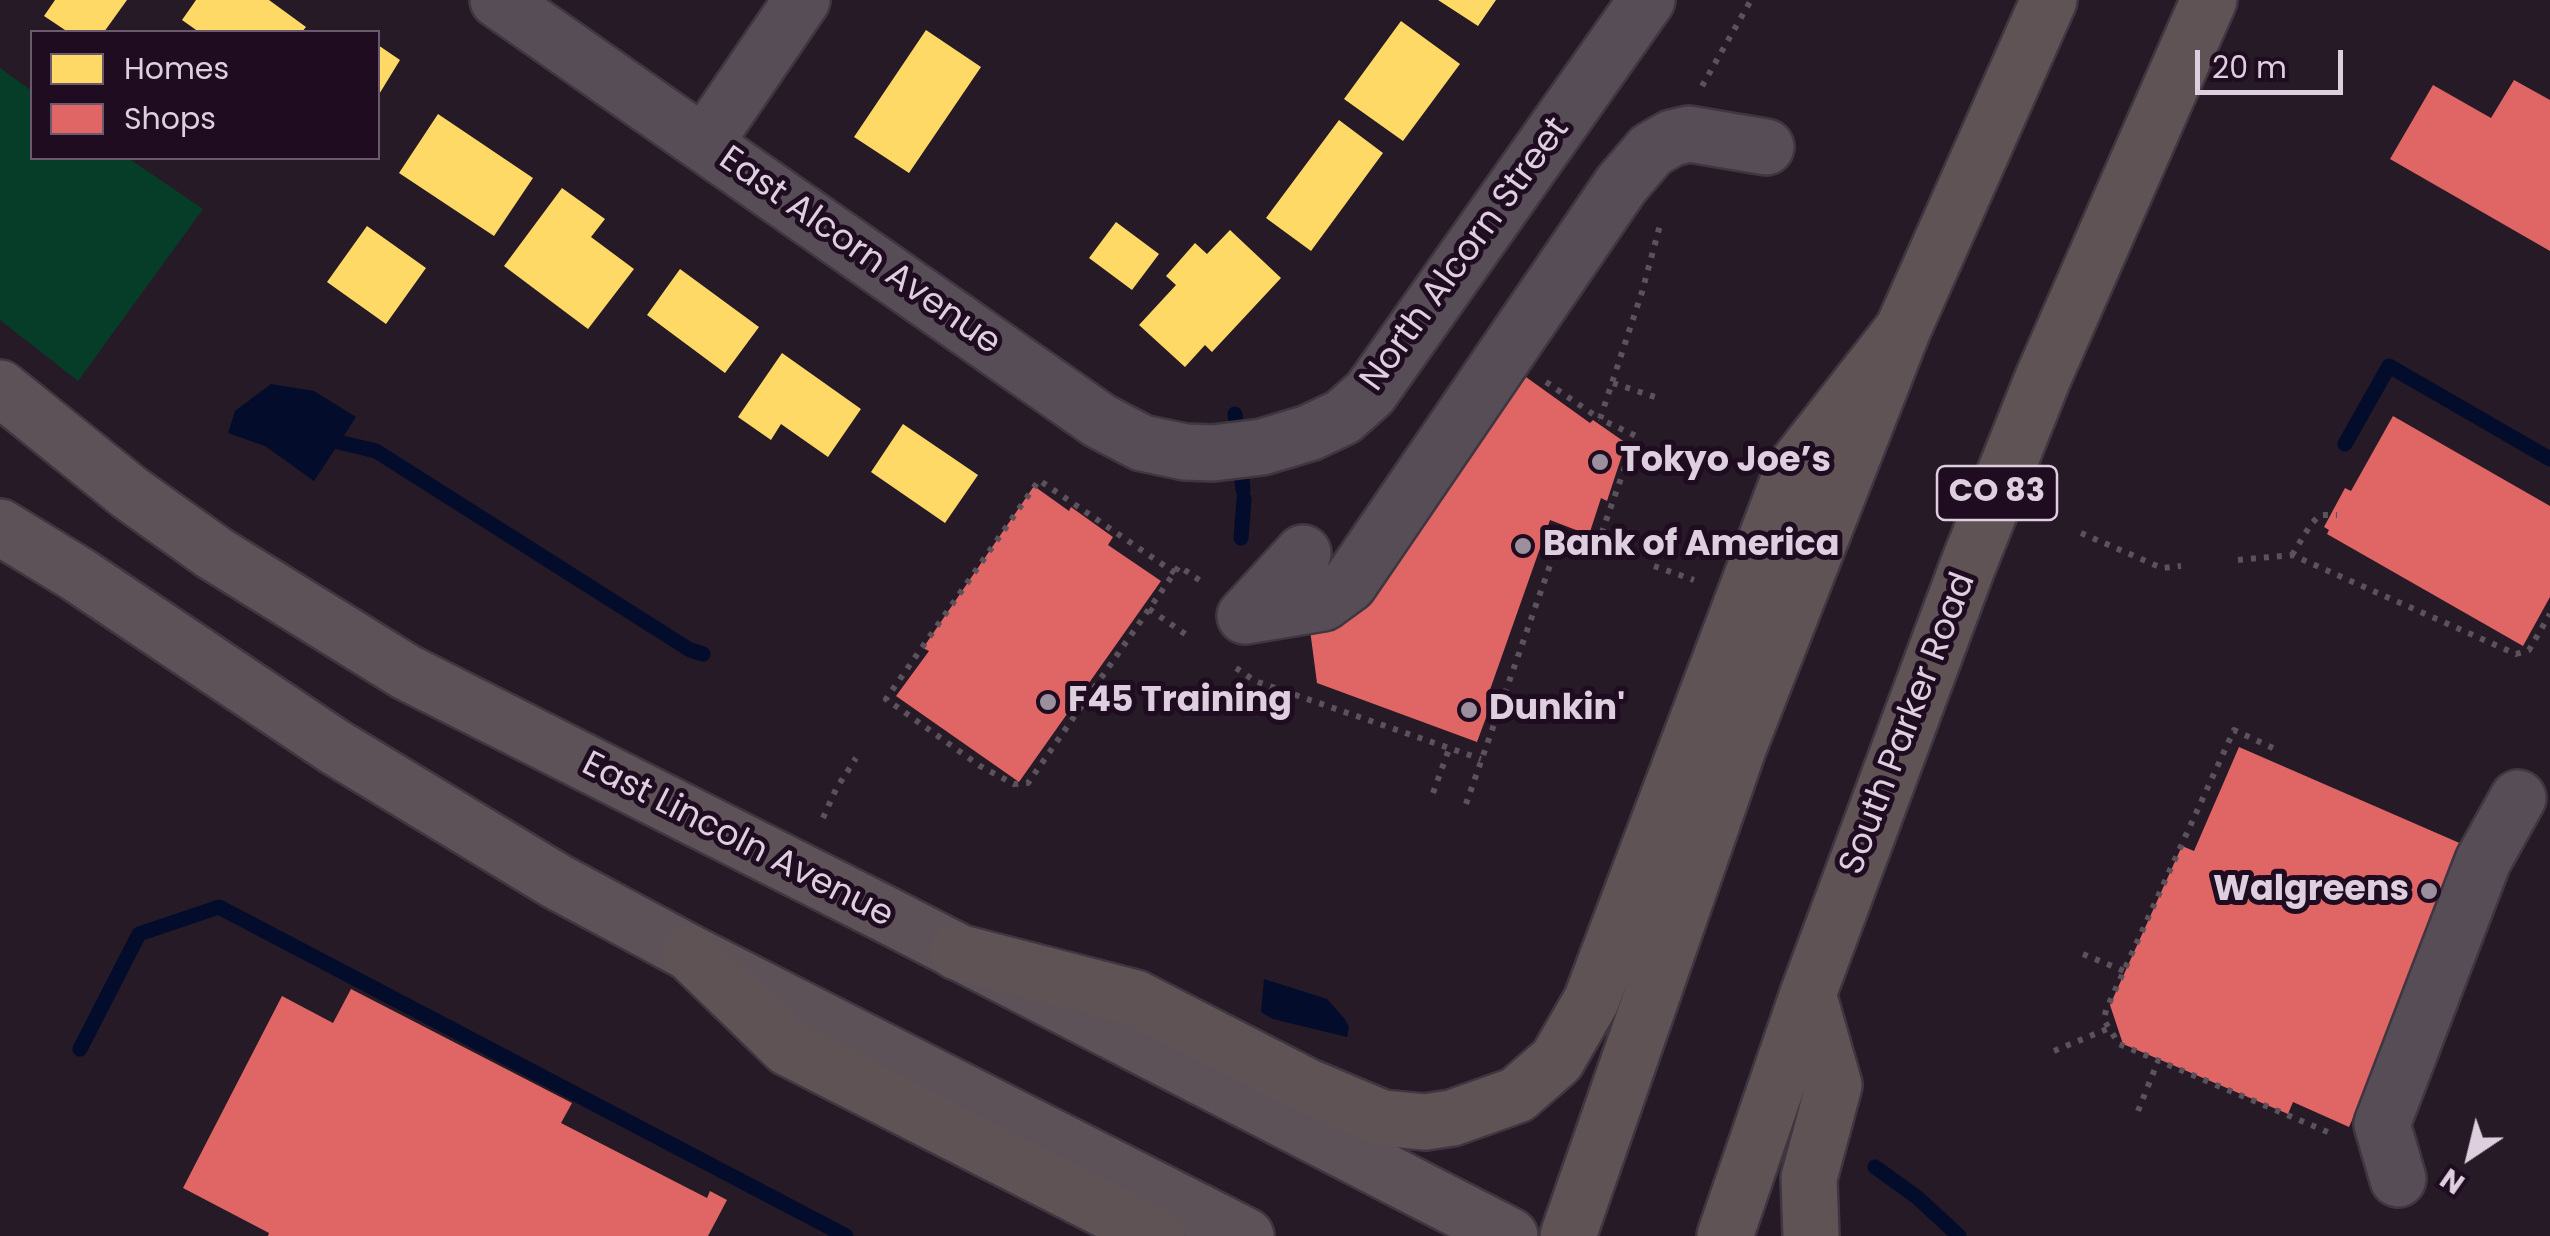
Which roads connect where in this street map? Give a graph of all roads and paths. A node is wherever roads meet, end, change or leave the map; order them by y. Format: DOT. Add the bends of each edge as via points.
graph roads {
  1 [pos="498,0"];
  2 [pos="802,0"];
  3 [pos="1647,0"];
  4 [pos="1751,0"];
  5 [pos="2049,0"];
  6 [pos="2209,0"];
  7 [pos="1699,92"];
  8 [pos="704,144"];
  9 [pos="1766,146"];
  10 [pos="1664,210"];
  11 [pos="1903,329"];
  12 [pos="1541,378"];
  13 [pos="1613,383"];
  14 [pos="0,388"];
  15 [pos="1658,398"];
  16 [pos="1600,419"];
  17 [pos="1240,451"];
  18 [pos="2338,515"];
  19 [pos="0,527"];
  20 [pos="2080,534"];
  21 [pos="1304,552"];
  22 [pos="2292,556"];
  23 [pos="2238,560"];
  24 [pos="1654,566"];
  25 [pos="2181,566"];
  26 [pos="1175,573"];
  27 [pos="1710,586"];
  28 [pos="1149,609"];
  29 [pos="2550,614"];
  30 [pos="1233,626"];
  31 [pos="1191,638"];
  32 [pos="2273,748"];
  33 [pos="1449,749"];
  34 [pos="856,758"];
  35 [pos="1481,759"];
  36 [pos="1433,794"];
  37 [pos="2518,798"];
  38 [pos="1466,804"];
  39 [pos="824,818"];
  40 [pos="957,952"];
  41 [pos="690,953"];
  42 [pos="2083,954"];
  43 [pos="2124,970"];
  44 [pos="1808,994"];
  45 [pos="2107,1029"];
  46 [pos="2054,1051"];
  47 [pos="2158,1061"];
  48 [pos="2138,1111"];
  49 [pos="2332,1134"];
  50 [pos="2398,1179"];
  51 [pos="1157,1236"];
  52 [pos="1246,1236"];
  53 [pos="1510,1236"];
  54 [pos="1568,1236"];
  55 [pos="1725,1236"];
  56 [pos="1811,1236"];
  1 -- 8 [label="street, East Alcorn Avenue"];
  2 -- 8 [label="street"];
  3 -- 17 [label="street, North Alcorn Street" via="1370,392 1309,434"];
  4 -- 7 [label="path"];
  5 -- 11 [label="highway"];
  6 -- 44 [label="highway, South Parker Road / CO 83" via="2037,394"];
  8 -- 17 [label="street, East Alcorn Avenue" via="1122,434 1185,452"];
  9 -- 30 [label="street" via="1689,134 1651,150 1349,584 1323,603"];
  10 -- 13 [label="path"];
  11 -- 40 [label="highway" via="1792,471 1591,1001 1557,1060 1517,1096 1452,1118 1382,1118 1135,998"];
  11 -- 54 [label="highway" via="1739,746"];
  12 -- 16 [label="path"];
  13 -- 15 [label="path"];
  13 -- 16 [label="path"];
  14 -- 40 [label="main road, East Lincoln Avenue" via="161,515 338,633"];
  16 -- 35 [label="path" via="1636,436 1597,546 1561,534"];
  18 -- 22 [label="path" via="2320,516"];
  19 -- 41 [label="main road" via="335,748"];
  20 -- 25 [label="path" via="2162,568"];
  21 -- 30 [label="street"];
  22 -- 23 [label="path"];
  22 -- 29 [label="path" via="2516,654 2529,650"];
  24 -- 27 [label="path"];
  26 -- 28 [label="path"];
  26 -- 28 [label="path" via="1038,480 886,699 980,766 1014,784 1028,783"];
  26 -- 30 [label="path" via="1179,566"];
  28 -- 31 [label="path"];
  30 -- 33 [label="path" via="1255,681"];
  32 -- 43 [label="path" via="2234,730"];
  33 -- 35 [label="path"];
  33 -- 36 [label="path"];
  34 -- 39 [label="path"];
  35 -- 38 [label="path"];
  37 -- 50 [label="street" via="2483,861 2382,1124"];
  40 -- 53 [label="main road, East Lincoln Avenue"];
  41 -- 51 [label="highway" via="788,1048"];
  41 -- 52 [label="main road"];
  42 -- 43 [label="path"];
  43 -- 45 [label="path" via="2106,1010"];
  44 -- 55 [label="highway, South Parker Road / CO 83"];
  44 -- 56 [label="highway" via="1834,1085 1809,1178"];
  45 -- 46 [label="path"];
  45 -- 47 [label="path" via="2119,1044"];
  47 -- 48 [label="path"];
  47 -- 49 [label="path"];
}
